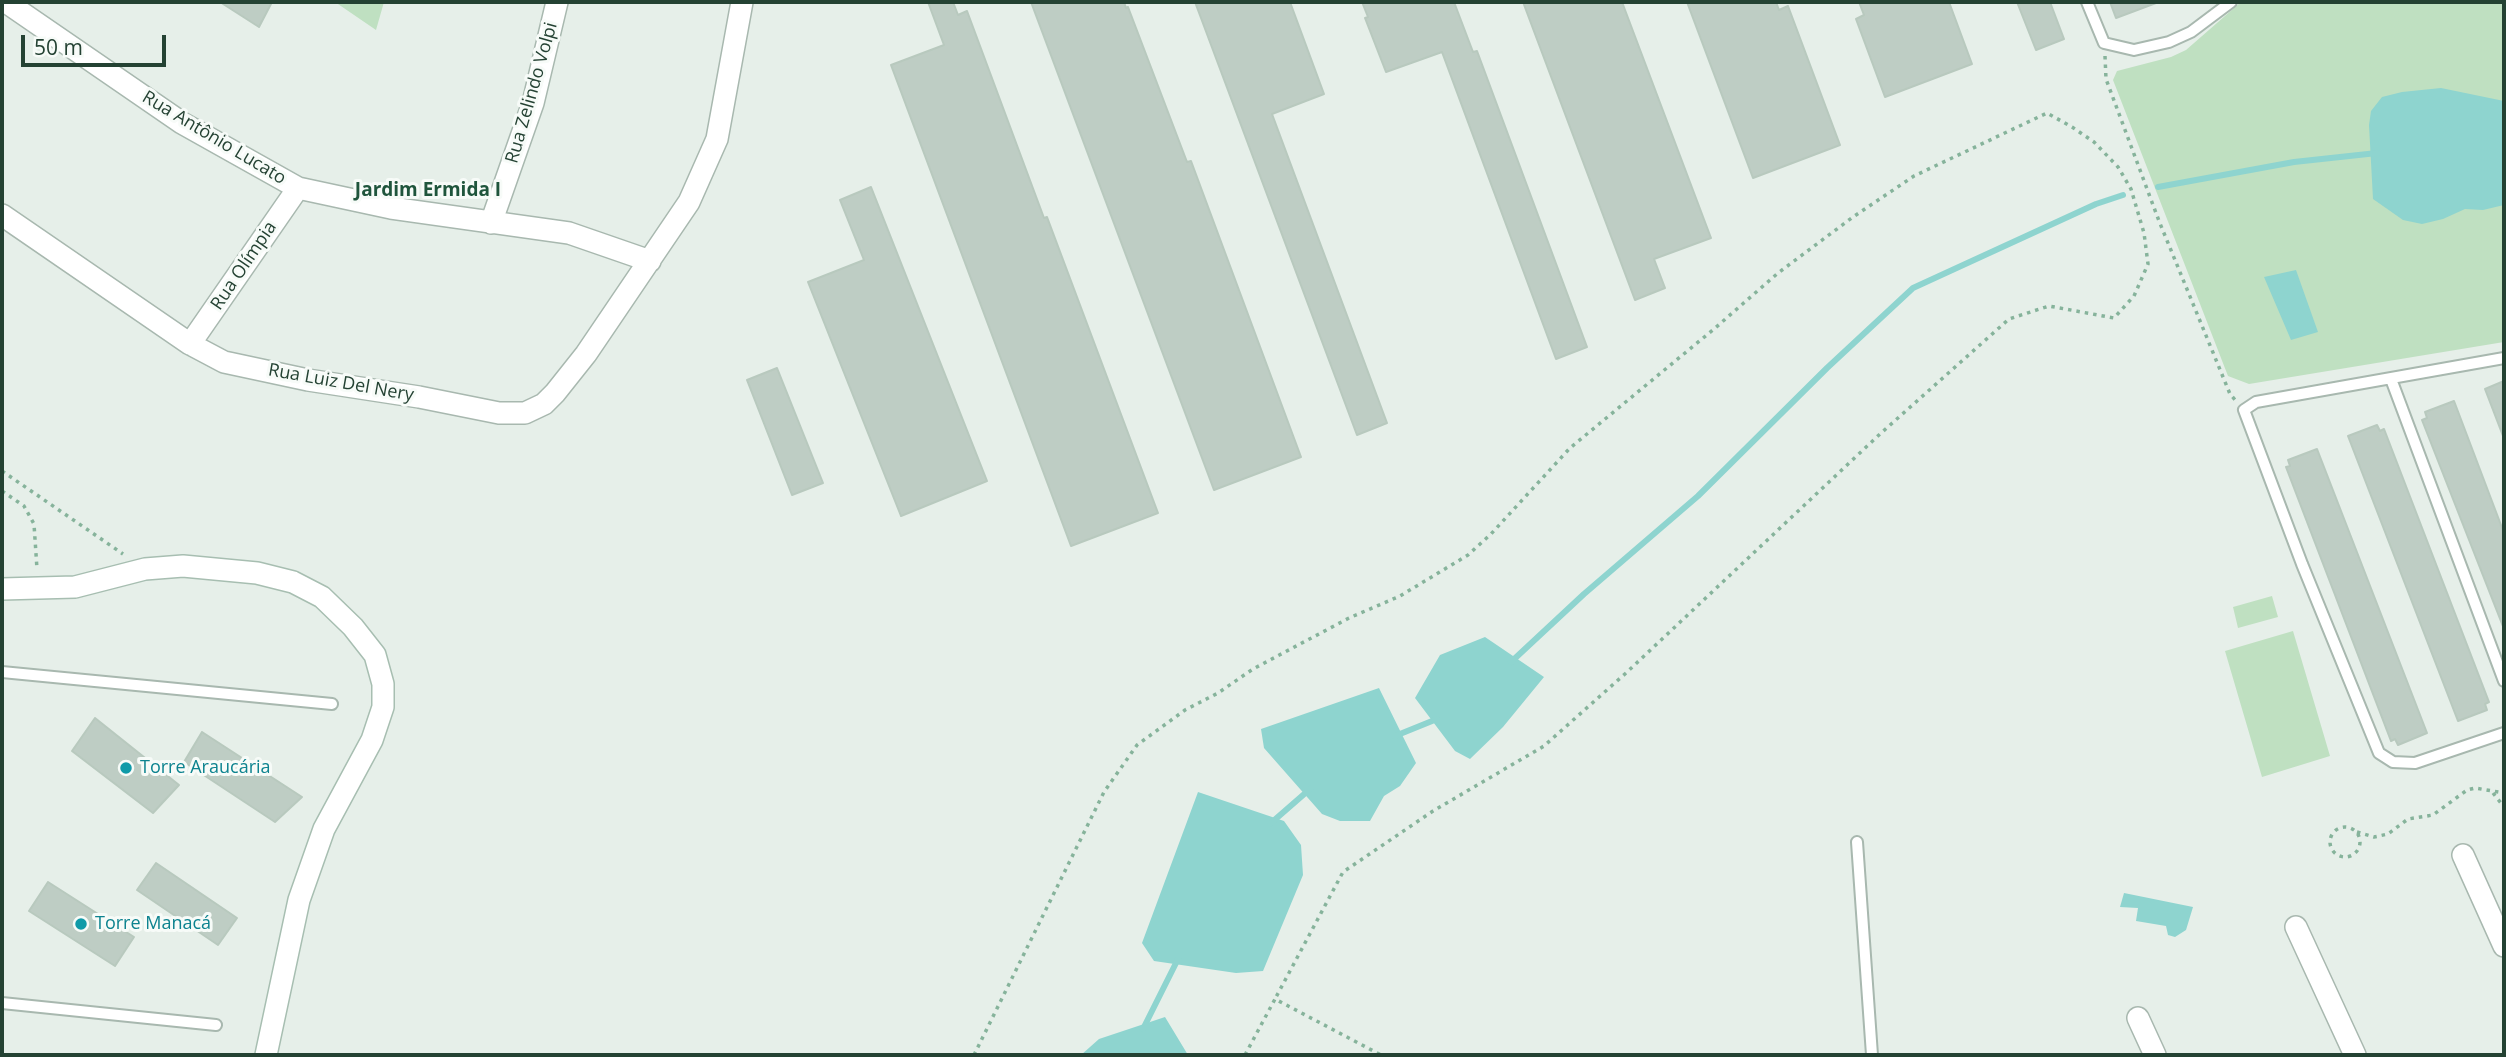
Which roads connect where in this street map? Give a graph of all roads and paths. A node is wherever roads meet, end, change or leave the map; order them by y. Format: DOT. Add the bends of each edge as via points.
graph roads {
  1 [pos="6,2"];
  2 [pos="556,2"];
  3 [pos="742,2"];
  4 [pos="2087,2"];
  5 [pos="2231,2"];
  6 [pos="2104,43"];
  7 [pos="298,188"];
  8 [pos="2,215"];
  9 [pos="491,223"];
  10 [pos="650,261"];
  11 [pos="190,344"];
  12 [pos="2504,358"];
  13 [pos="2391,379"];
  14 [pos="2244,410"];
  15 [pos="2,471"];
  16 [pos="2,491"];
  17 [pos="145,569"];
  18 [pos="2,589"];
  19 [pos="39,589"];
  20 [pos="2,672"];
  21 [pos="2504,681"];
  22 [pos="332,704"];
  23 [pos="2504,733"];
  24 [pos="2492,792"];
  25 [pos="2504,793"];
  26 [pos="2504,807"];
  27 [pos="2357,832"];
  28 [pos="1857,842"];
  29 [pos="2463,855"];
  30 [pos="2296,927"];
  31 [pos="2504,946"];
  32 [pos="1275,999"];
  33 [pos="2,1003"];
  34 [pos="2138,1018"];
  35 [pos="216,1025"];
  36 [pos="265,1055"];
  37 [pos="974,1055"];
  38 [pos="1245,1055"];
  39 [pos="1381,1055"];
  40 [pos="1872,1055"];
  41 [pos="2155,1055"];
  42 [pos="2355,1055"];
  1 -- 7 [label="street, Rua Antônio Lucato" via="182,123"];
  2 -- 9 [label="street, Rua Zelindo Volpi" via="533,103"];
  3 -- 10 [label="street, Rua Luiz Del Nery" via="717,139 689,202"];
  4 -- 6 [label="lane"];
  5 -- 6 [label="lane" via="2192,32 2169,42 2134,50"];
  6 -- 14 [label="path" via="2106,79 2159,221 2231,394"];
  7 -- 9 [label="street, Rua Antônio Lucato"];
  7 -- 11 [label="street, Rua Olímpia"];
  8 -- 11 [label="street, Rua Luiz Del Nery"];
  9 -- 10 [label="street, Rua Antônio Lucato" via="569,233"];
  10 -- 11 [label="street, Rua Luiz Del Nery" via="555,393 525,412 499,413 308,380 224,362"];
  12 -- 13 [label="lane"];
  13 -- 14 [label="lane" via="2256,401"];
  13 -- 21 [label="lane"];
  14 -- 23 [label="lane" via="2379,753 2393,762 2415,763"];
  15 -- 17 [label="path"];
  16 -- 19 [label="path" via="24,506 34,524"];
  17 -- 19 [label="street" via="75,587"];
  17 -- 36 [label="street" via="207,568 293,582 322,597 353,627 375,655 383,684 383,708 372,740 324,830 299,900"];
  18 -- 19 [label="street"];
  20 -- 22 [label="lane"];
  24 -- 25 [label="path"];
  24 -- 26 [label="path"];
  24 -- 27 [label="path" via="2467,790 2433,815 2408,819 2388,834 2374,837"];
  27 -- 27 [label="path" via="2343,827 2334,831 2330,845 2335,854 2350,856 2357,851"];
  28 -- 40 [label="lane"];
  29 -- 31 [label="street"];
  30 -- 42 [label="street"];
  32 -- 37 [label="path" via="1343,872 1433,811 1544,746 2010,318 2049,306 2114,318 2134,296 2148,264 2131,189 2094,142 2047,113 1914,176 1778,273 1570,448 1468,555 1400,596 1253,669 1137,745 1104,792"];
  32 -- 38 [label="path"];
  32 -- 39 [label="path"];
  33 -- 35 [label="lane"];
  34 -- 41 [label="street"];
}
